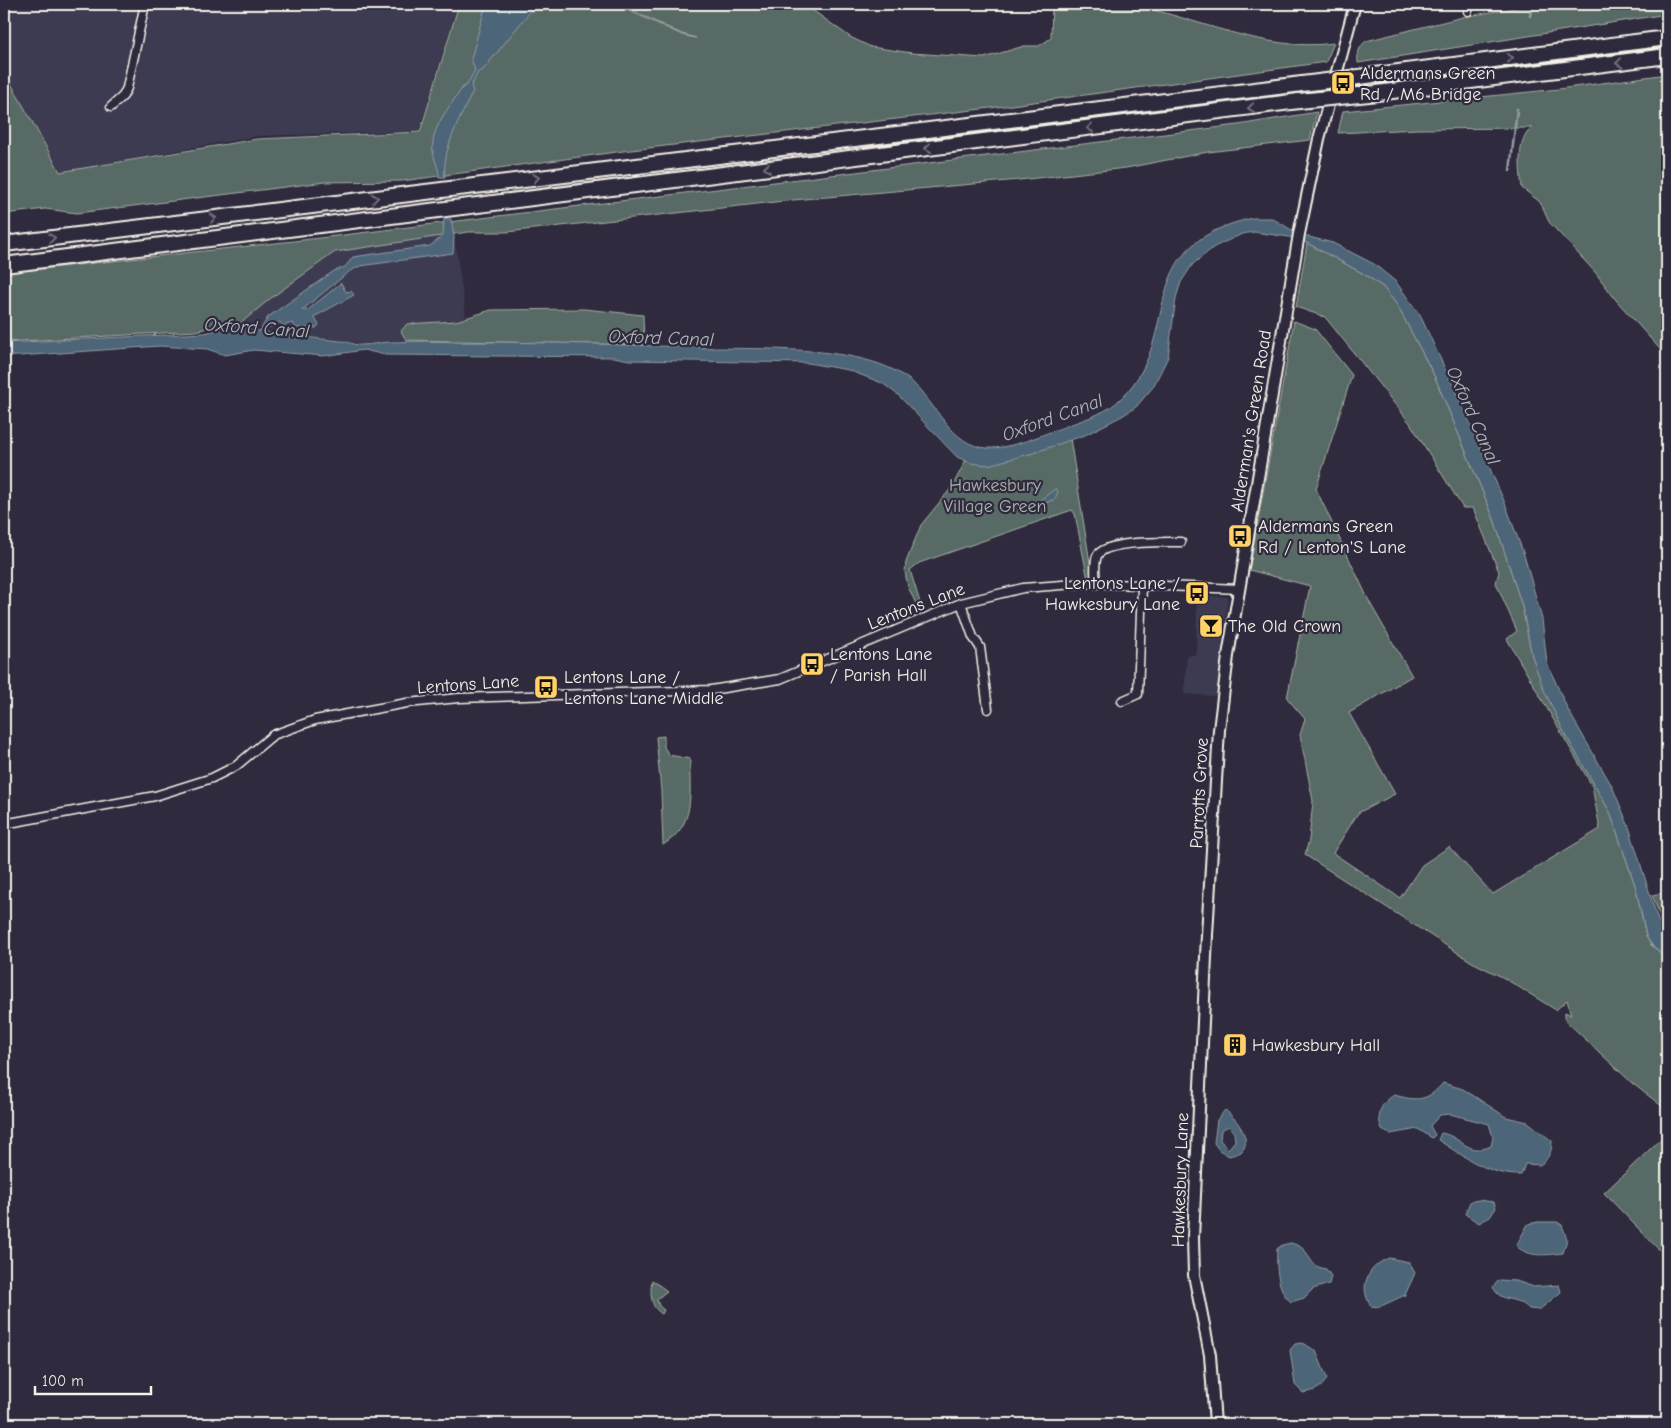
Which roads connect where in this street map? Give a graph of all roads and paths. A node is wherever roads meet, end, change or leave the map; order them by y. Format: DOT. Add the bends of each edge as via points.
graph roads {
  1 [pos="145,4"];
  2 [pos="1355,4"];
  3 [pos="1667,38"];
  4 [pos="1667,56"];
  5 [pos="111,106"];
  6 [pos="4,244"];
  7 [pos="4,264"];
  8 [pos="1181,542"];
  9 [pos="1096,584"];
  10 [pos="1142,585"];
  11 [pos="1240,589"];
  12 [pos="961,603"];
  13 [pos="1228,654"];
  14 [pos="1122,700"];
  15 [pos="986,706"];
  16 [pos="4,824"];
  17 [pos="1207,935"];
  18 [pos="1215,1424"];
  1 -- 5 [label="street" via="127,88"];
  2 -- 11 [label="main road, Alderman's Green Road" via="1305,205 1288,288"];
  6 -- 3 [label="highway, one-way, bridge"];
  4 -- 7 [label="highway, one-way, bridge"];
  8 -- 9 [label="street" via="1142,542 1104,550 1098,556"];
  9 -- 10 [label="street, Lentons Lane"];
  9 -- 12 [label="street, Lentons Lane" via="1023,588"];
  10 -- 11 [label="street, Lentons Lane"];
  10 -- 14 [label="street" via="1138,694"];
  11 -- 13 [label="main road, Alderman's Green Road"];
  12 -- 15 [label="street" via="980,647"];
  12 -- 16 [label="street, Lentons Lane" via="780,679 711,690 459,698 388,706 291,727 273,734 236,766 212,778 155,796"];
  13 -- 17 [label="main road, Parrotts Grove"];
  17 -- 18 [label="main road, Hawkesbury Lane" via="1193,1238 1194,1275 1210,1355"];
}
